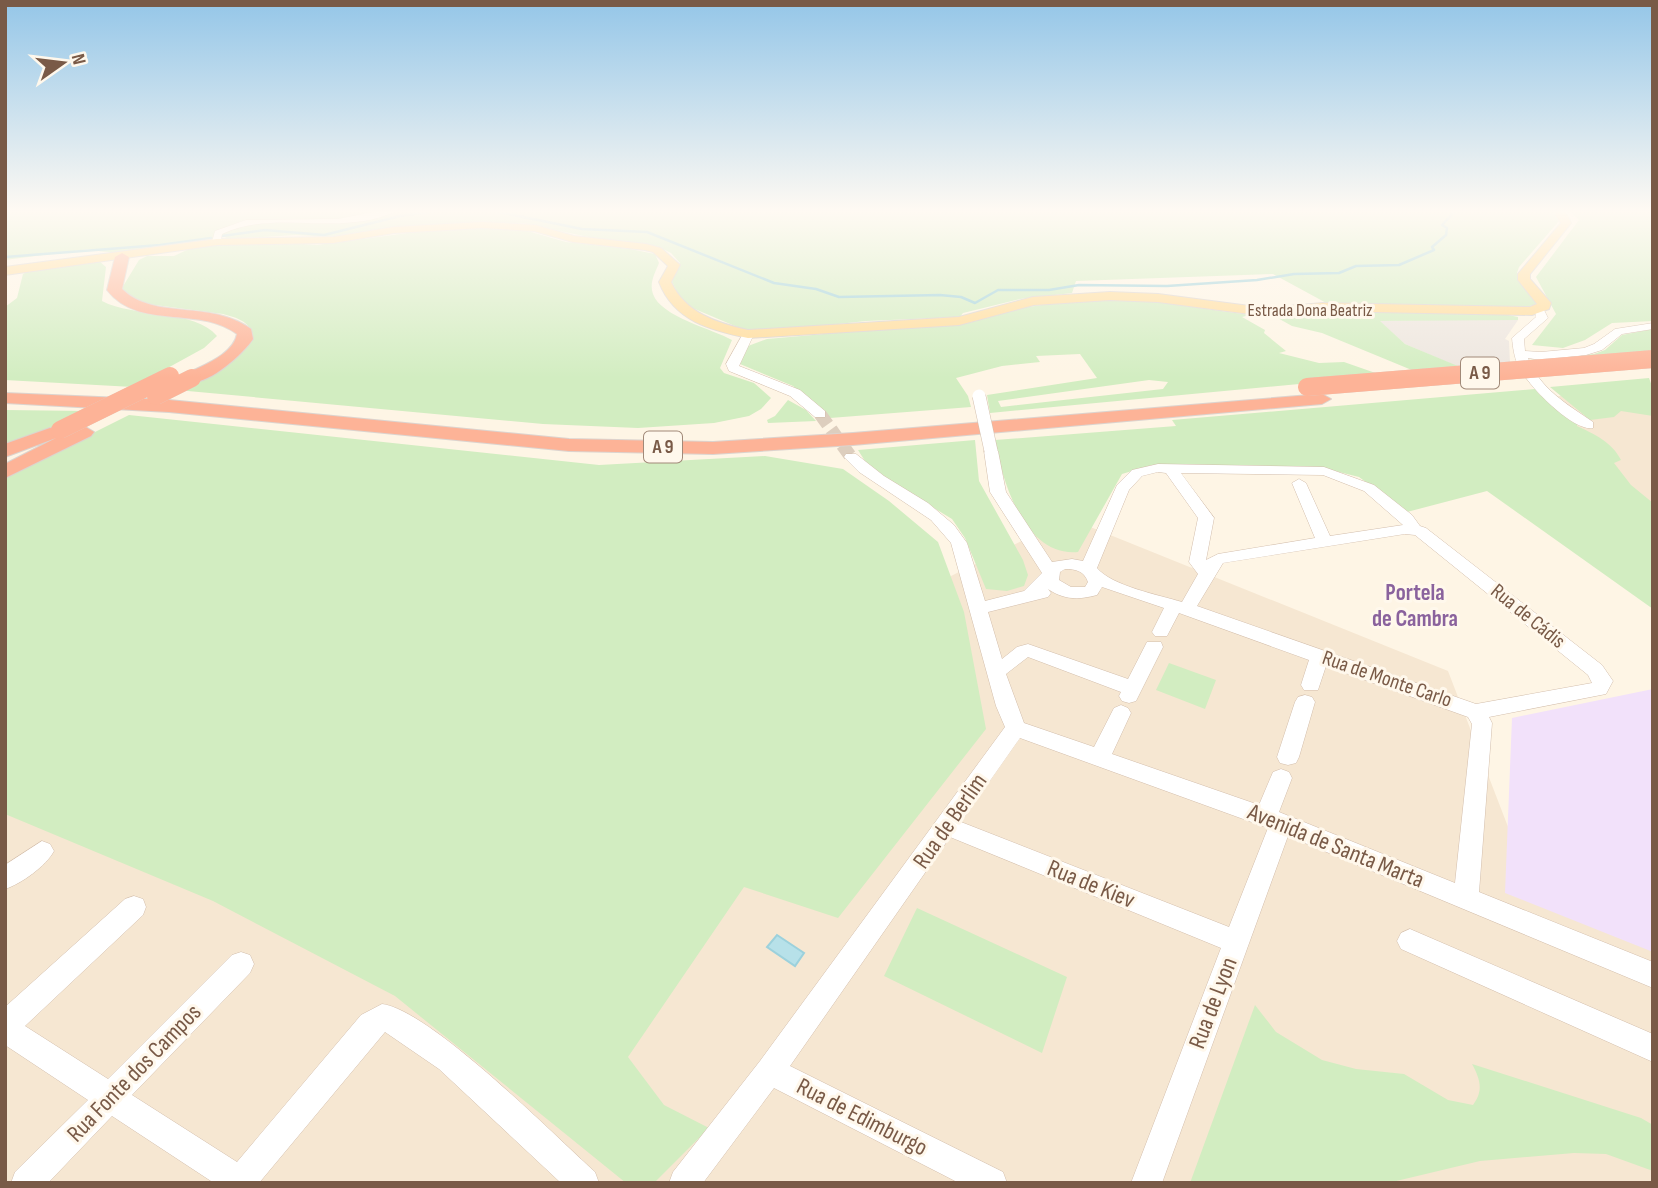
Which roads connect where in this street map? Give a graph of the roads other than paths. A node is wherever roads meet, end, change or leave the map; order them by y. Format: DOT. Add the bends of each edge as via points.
graph roads {
  1 [pos="43,266"];
  2 [pos="121,266"];
  3 [pos="129,266"];
  4 [pos="673,266"];
  5 [pos="1527,266"];
  6 [pos="5,271"];
  7 [pos="119,278"];
  8 [pos="1539,316"];
  9 [pos="236,323"];
  10 [pos="1653,326"];
  11 [pos="748,334"];
  12 [pos="1520,351"];
  13 [pos="1653,359"];
  14 [pos="1653,370"];
  15 [pos="5,388"];
  16 [pos="1314,393"];
  17 [pos="979,396"];
  18 [pos="5,398"];
  19 [pos="820,414"];
  20 [pos="1588,425"];
  21 [pos="60,430"];
  22 [pos="5,451"];
  23 [pos="851,457"];
  24 [pos="5,458"];
  25 [pos="1170,468"];
  26 [pos="5,472"];
  27 [pos="1299,483"];
  28 [pos="1415,530"];
  29 [pos="1325,542"];
  30 [pos="1076,571"];
  31 [pos="1206,574"];
  32 [pos="1067,592"];
  33 [pos="1022,597"];
  34 [pos="977,601"];
  35 [pos="1181,607"];
  36 [pos="1320,655"];
  37 [pos="996,670"];
  38 [pos="1128,699"];
  39 [pos="1475,712"];
  40 [pos="1016,728"];
  41 [pos="1099,758"];
  42 [pos="1274,820"];
  43 [pos="947,826"];
  44 [pos="42,851"];
  45 [pos="5,880"];
  46 [pos="1466,897"];
  47 [pos="134,907"];
  48 [pos="1410,941"];
  49 [pos="1236,942"];
  50 [pos="241,964"];
  51 [pos="1653,975"];
  52 [pos="5,1028"];
  53 [pos="1653,1048"];
  54 [pos="770,1071"];
  55 [pos="110,1098"];
  56 [pos="240,1182"];
  57 [pos="26,1183"];
  58 [pos="584,1183"];
  59 [pos="684,1183"];
  60 [pos="992,1183"];
  61 [pos="1146,1183"];
  1 -- 6 [label="main road"];
  2 -- 7 [label="highway"];
  3 -- 7 [label="highway"];
  4 -- 11 [label="main road, Estrada Dona Beatriz" via="665,282 679,305 720,328"];
  5 -- 8 [label="main road" via="1524,280 1545,306"];
  7 -- 9 [label="highway" via="114,290 121,300"];
  8 -- 11 [label="main road, Estrada Dona Beatriz" via="1515,311 1323,307 1265,312 1110,296 1033,301 959,321"];
  8 -- 12 [label="street" via="1519,337"];
  9 -- 21 [label="highway, bridge" via="232,341 223,348"];
  9 -- 26 [label="highway, bridge" via="245,339 215,367"];
  10 -- 12 [label="street" via="1619,331 1593,349 1551,355"];
  11 -- 19 [label="street" via="733,368 794,393"];
  12 -- 20 [label="street" via="1539,391"];
  13 -- 16 [label="highway, A 9, bridge"];
  14 -- 16 [label="highway, A 9"];
  15 -- 16 [label="highway, A 9" via="185,396 576,432 715,435"];
  16 -- 18 [label="highway, A 9" via="853,439 713,448 569,445 208,410"];
  17 -- 30 [label="street, bridge" via="998,492 1033,543"];
  21 -- 22 [label="highway"];
  21 -- 24 [label="highway"];
  23 -- 34 [label="street" via="868,474 943,521 959,543"];
  25 -- 28 [label="street" via="1324,471 1368,488"];
  25 -- 30 [label="street" via="1140,472 1125,483"];
  25 -- 31 [label="street" via="1206,518 1197,562"];
  27 -- 29 [label="street"];
  28 -- 29 [label="street"];
  28 -- 39 [label="street, Rua de Cádis" via="1429,536 1603,681 1599,690"];
  29 -- 31 [label="street" via="1218,559"];
  30 -- 32 [label="street, Rua de Monte Carlo" via="1080,594"];
  30 -- 32 [label="street" via="1055,587"];
  30 -- 33 [label="street, Rua de Monte Carlo"];
  30 -- 35 [label="street, Rua de Monte Carlo"];
  31 -- 35 [label="street"];
  32 -- 33 [label="street, Rua de Monte Carlo"];
  33 -- 34 [label="street, Rua de Monte Carlo"];
  34 -- 37 [label="street"];
  35 -- 36 [label="street, Rua de Monte Carlo"];
  35 -- 38 [label="street" via="1157,639"];
  36 -- 39 [label="street, Rua de Monte Carlo"];
  36 -- 42 [label="street, Rua de Lyon" via="1285,767"];
  37 -- 38 [label="street" via="1010,665 1024,650 1032,650"];
  37 -- 40 [label="street"];
  38 -- 41 [label="street"];
  39 -- 46 [label="street, Rua de Monte Carlo" via="1482,723"];
  40 -- 41 [label="street, Avenida de Santa Marta"];
  40 -- 43 [label="street, Rua de Berlim"];
  41 -- 42 [label="street, Avenida de Santa Marta"];
  42 -- 46 [label="street, Avenida de Santa Marta"];
  42 -- 49 [label="street, Rua de Lyon"];
  43 -- 49 [label="street, Rua de Kiev"];
  43 -- 54 [label="street, Rua de Berlim"];
  44 -- 45 [label="street"];
  46 -- 51 [label="street, Avenida de Santa Marta"];
  47 -- 52 [label="street"];
  48 -- 53 [label="street"];
  49 -- 61 [label="street, Rua de Lyon"];
  50 -- 55 [label="street, Rua Fonte dos Campos"];
  52 -- 55 [label="street"];
  54 -- 59 [label="street, Rua de Berlim"];
  54 -- 60 [label="street, Rua de Edimburgo"];
  55 -- 56 [label="street"];
  55 -- 57 [label="street, Rua Fonte dos Campos"];
  56 -- 58 [label="street" via="371,1024 382,1018 391,1019 450,1059"];
}
